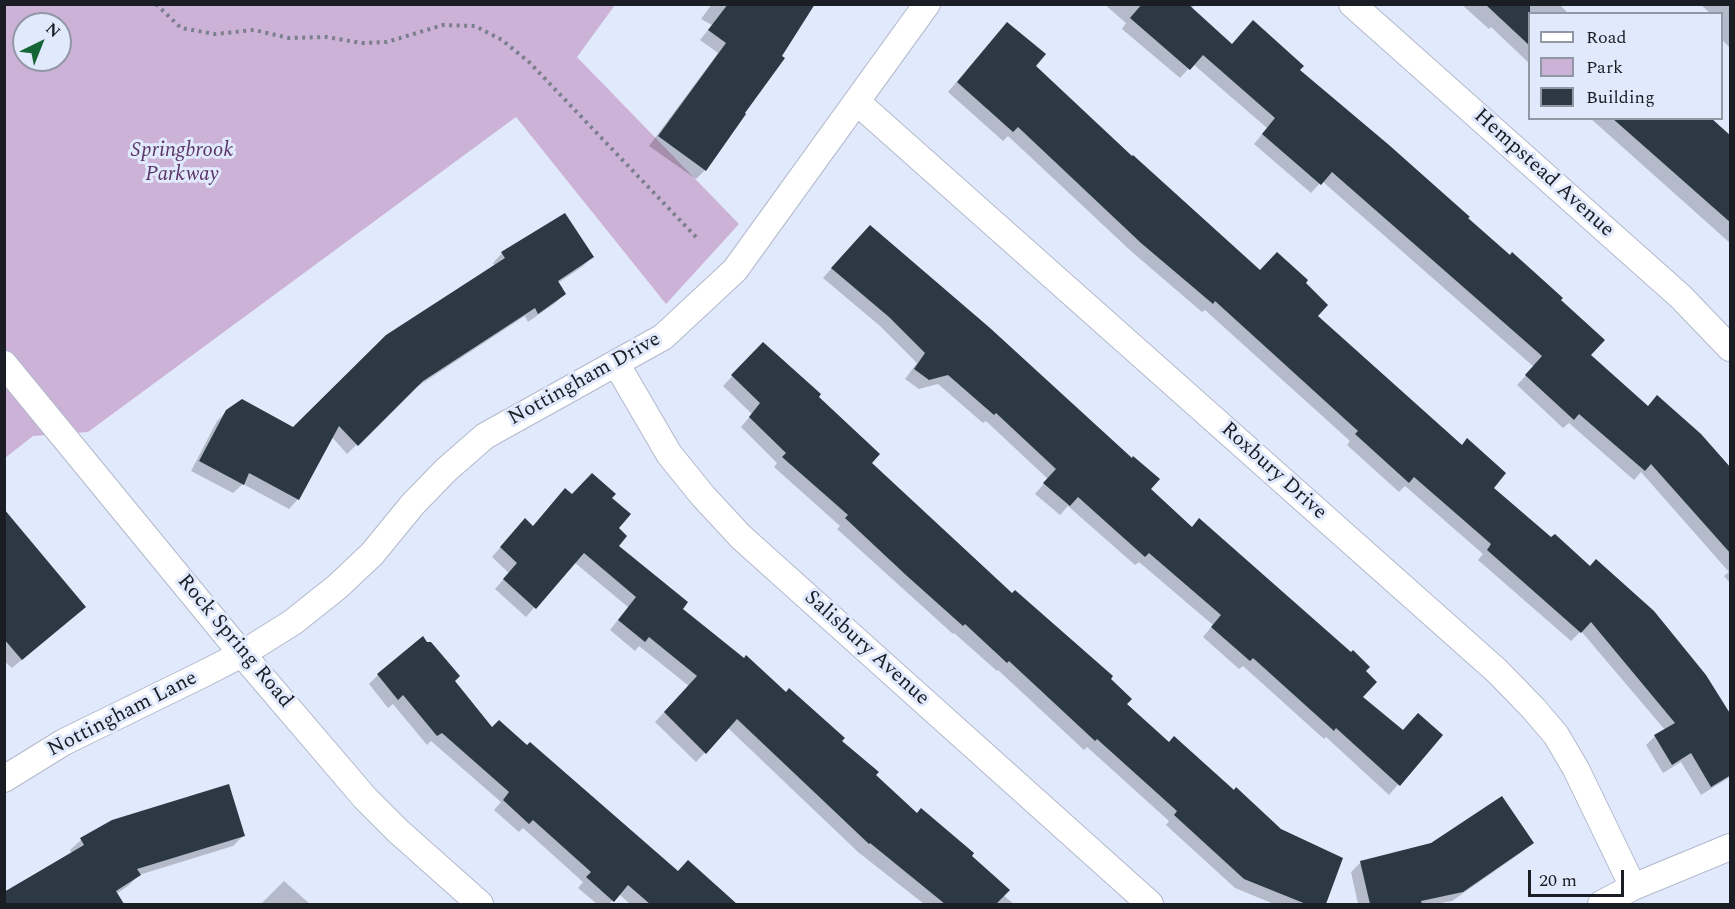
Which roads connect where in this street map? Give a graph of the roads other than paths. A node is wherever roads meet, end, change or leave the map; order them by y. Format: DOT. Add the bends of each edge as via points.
graph roads {
  1 [pos="927,4"];
  2 [pos="1352,4"];
  3 [pos="856,102"];
  4 [pos="1731,348"];
  5 [pos="616,363"];
  6 [pos="4,364"];
  7 [pos="242,654"];
  8 [pos="4,779"];
  9 [pos="1731,847"];
  10 [pos="1633,887"];
  11 [pos="480,904"];
  12 [pos="1150,904"];
  13 [pos="1601,904"];
  1 -- 3 [label="street, Nottingham Drive"];
  2 -- 4 [label="street, Hempstead Avenue" via="1681,297"];
  3 -- 5 [label="street, Nottingham Drive" via="735,270 663,337"];
  3 -- 10 [label="street, Roxbury Drive" via="1504,678 1556,735"];
  5 -- 7 [label="street, Nottingham Drive" via="486,436 446,470 372,554 337,587 293,622"];
  5 -- 12 [label="street, Salisbury Avenue" via="669,454 741,537"];
  6 -- 7 [label="street, Rock Spring Road"];
  7 -- 8 [label="street, Nottingham Lane" via="64,741"];
  7 -- 11 [label="street, Rock Spring Road" via="365,798"];
  9 -- 10 [label="street"];
  10 -- 13 [label="street"];
}
